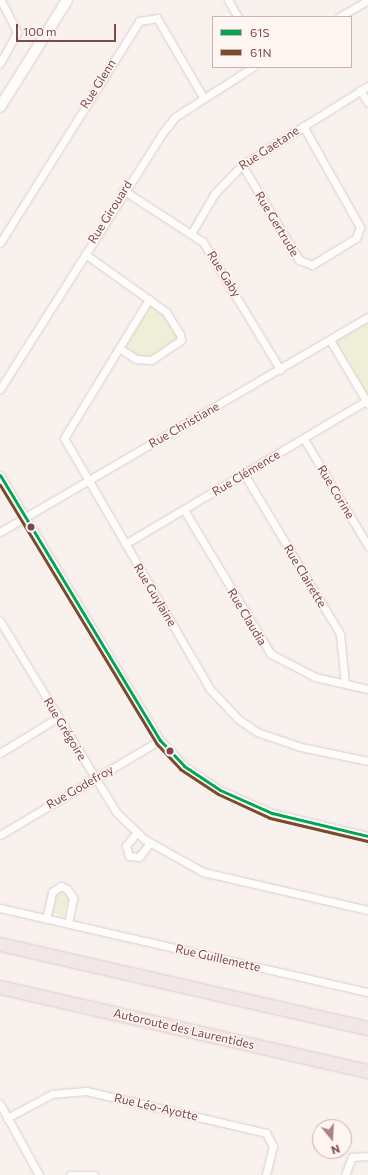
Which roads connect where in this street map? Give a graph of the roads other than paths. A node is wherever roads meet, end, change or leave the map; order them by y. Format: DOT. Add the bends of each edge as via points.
graph roads {
  1 [pos="1,0"];
  2 [pos="66,0"];
  3 [pos="228,0"];
  4 [pos="368,0"];
  5 [pos="237,16"];
  6 [pos="341,16"];
  7 [pos="0,63"];
  8 [pos="252,68"];
  9 [pos="368,86"];
  10 [pos="360,90"];
  11 [pos="203,97"];
  12 [pos="368,103"];
  13 [pos="0,107"];
  14 [pos="303,126"];
  15 [pos="242,165"];
  16 [pos="123,190"];
  17 [pos="192,232"];
  18 [pos="0,243"];
  19 [pos="84,254"];
  20 [pos="149,299"];
  21 [pos="368,316"];
  22 [pos="330,340"];
  23 [pos="119,348"];
  24 [pos="280,369"];
  25 [pos="0,389"];
  26 [pos="367,403"];
  27 [pos="304,439"];
  28 [pos="244,474"];
  29 [pos="0,475"];
  30 [pos="87,482"];
  31 [pos="184,510"];
  32 [pos="25,517"];
  33 [pos="0,532"];
  34 [pos="125,544"];
  35 [pos="368,546"];
  36 [pos="0,621"];
  37 [pos="344,684"];
  38 [pos="368,689"];
  39 [pos="57,718"];
  40 [pos="160,740"];
  41 [pos="0,753"];
  42 [pos="368,761"];
  43 [pos="95,778"];
  44 [pos="137,832"];
  45 [pos="0,835"];
  46 [pos="368,836"];
  47 [pos="150,843"];
  48 [pos="0,908"];
  49 [pos="368,910"];
  50 [pos="46,919"];
  51 [pos="68,924"];
  52 [pos="0,944"];
  53 [pos="0,987"];
  54 [pos="368,992"];
  55 [pos="368,1028"];
  56 [pos="368,1071"];
  57 [pos="0,1104"];
  58 [pos="7,1118"];
  59 [pos="368,1156"];
  60 [pos="39,1175"];
  61 [pos="70,1175"];
  62 [pos="94,1175"];
  63 [pos="266,1175"];
  64 [pos="344,1175"];
  1 -- 7 [label="street" via="17,32"];
  2 -- 13 [label="street"];
  3 -- 5 [label="street"];
  4 -- 6 [label="street"];
  8 -- 11 [label="street, Rue Girouard"];
  9 -- 10 [label="street, Rue Gaetane"];
  10 -- 12 [label="street"];
  10 -- 14 [label="street, Rue Gaetane"];
  11 -- 16 [label="street, Rue Girouard" via="175,117"];
  11 -- 18 [label="street, Rue Glenn" via="157,18 139,21"];
  14 -- 15 [label="street, Rue Gaetane"];
  14 -- 15 [label="street, Rue Gertrude" via="360,226 356,238 312,266 299,260"];
  15 -- 17 [label="street, Rue Gaetane" via="215,193"];
  16 -- 17 [label="street, Rue Gaby"];
  16 -- 19 [label="street, Rue Girouard"];
  17 -- 24 [label="street, Rue Gaby" via="215,256"];
  19 -- 20 [label="street"];
  19 -- 25 [label="street, Rue Girouard"];
  20 -- 23 [label="street, Rue Guylaine"];
  20 -- 23 [label="street" via="166,312 181,340 143,361"];
  21 -- 22 [label="street, Rue Christiane"];
  22 -- 24 [label="street, Rue Christiane"];
  22 -- 26 [label="street"];
  23 -- 30 [label="street, Rue Guylaine" via="64,438"];
  24 -- 30 [label="street, Rue Christiane"];
  26 -- 27 [label="street, Rue Clémence"];
  27 -- 28 [label="street, Rue Clémence"];
  27 -- 35 [label="street, Rue Corine"];
  28 -- 31 [label="street, Rue Clémence"];
  28 -- 37 [label="street, Rue Clairette" via="340,634"];
  29 -- 32 [label="street"];
  30 -- 32 [label="street, Rue Christiane"];
  30 -- 34 [label="street, Rue Guylaine"];
  31 -- 34 [label="street, Rue Clémence"];
  31 -- 37 [label="street, Rue Claudia" via="271,654 315,677"];
  32 -- 33 [label="street, Rue Christiane"];
  32 -- 40 [label="street"];
  34 -- 42 [label="street, Rue Guylaine" via="210,689 238,718 257,732 301,747"];
  36 -- 39 [label="street, Rue Grégoire"];
  37 -- 38 [label="street, Rue Claudia"];
  39 -- 41 [label="street"];
  39 -- 43 [label="street, Rue Grégoire"];
  40 -- 43 [label="street, Rue Godefroy"];
  40 -- 46 [label="street" via="184,766 238,800 272,813"];
  43 -- 44 [label="street, Rue Grégoire" via="116,812"];
  43 -- 45 [label="street, Rue Godefroy"];
  44 -- 47 [label="street, Rue Grégoire"];
  44 -- 47 [label="street" via="126,846 129,856 139,857"];
  47 -- 49 [label="street, Rue Grégoire" via="203,872"];
  48 -- 50 [label="street, Rue Guillemette"];
  50 -- 51 [label="street, Rue Guillemette"];
  50 -- 51 [label="street" via="52,892 61,886 67,889 73,898"];
  51 -- 54 [label="street, Rue Guillemette"];
  52 -- 55 [label="highway"];
  53 -- 56 [label="highway, Autoroute des Laurentides"];
  57 -- 58 [label="street"];
  58 -- 60 [label="street"];
  58 -- 63 [label="street, Rue Léo-Ayotte" via="52,1094 86,1091 266,1134 273,1144"];
  59 -- 64 [label="street" via="352,1157"];
  61 -- 62 [label="street"];
}
